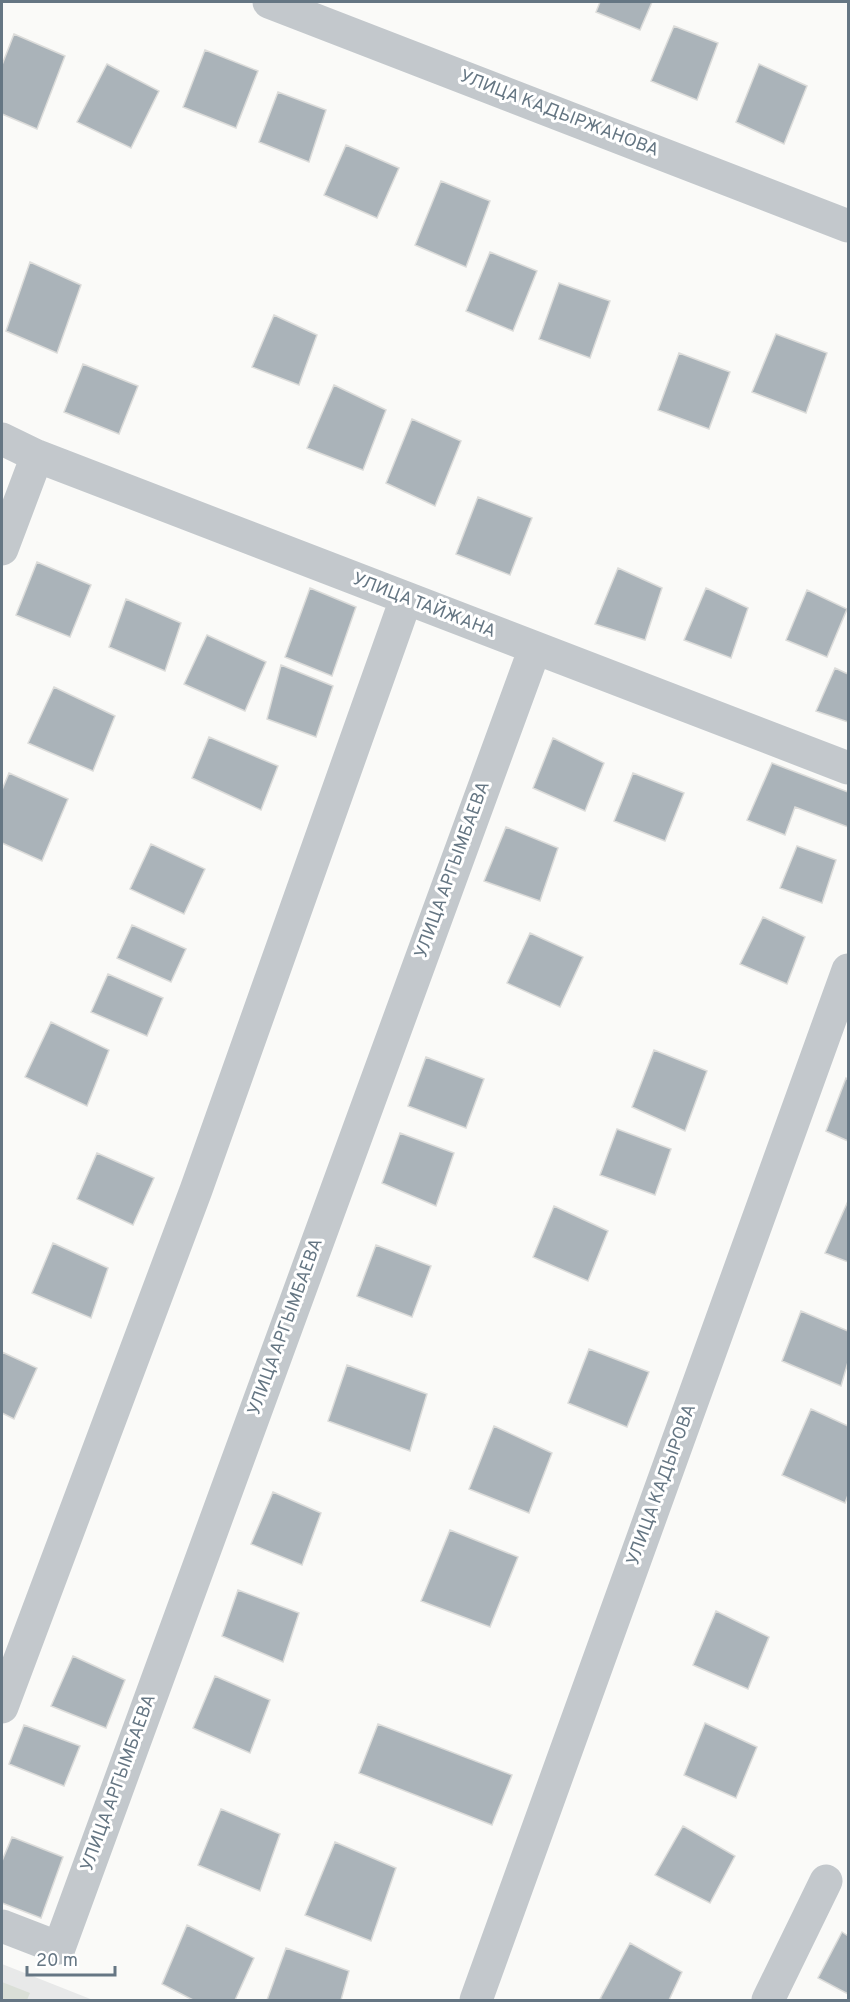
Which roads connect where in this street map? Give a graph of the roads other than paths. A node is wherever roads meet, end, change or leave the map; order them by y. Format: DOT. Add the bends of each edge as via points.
graph roads {
  1 [pos="269,2"];
  2 [pos="849,226"];
  3 [pos="2,439"];
  4 [pos="37,456"];
  5 [pos="2,549"];
  6 [pos="406,599"];
  7 [pos="535,648"];
  8 [pos="849,768"];
  9 [pos="849,970"];
  10 [pos="2,1707"];
  11 [pos="826,1881"];
  12 [pos="2,1926"];
  13 [pos="476,2001"];
  14 [pos="768,2001"];
  1 -- 2 [label="street, УЛИЦА КАДЫРЖАНОВА"];
  3 -- 4 [label="street, УЛИЦА ТАЙЖАНА"];
  4 -- 5 [label="street"];
  4 -- 6 [label="street, УЛИЦА ТАЙЖАНА"];
  6 -- 7 [label="street, УЛИЦА ТАЙЖАНА"];
  6 -- 10 [label="street" via="196,1190"];
  7 -- 8 [label="street, УЛИЦА ТАЙЖАНА"];
  7 -- 12 [label="street, УЛИЦА АРГЫМБАЕВА" via="58,1948"];
  9 -- 13 [label="street, УЛИЦА КАДЫРОВА"];
  11 -- 14 [label="street"];
}
